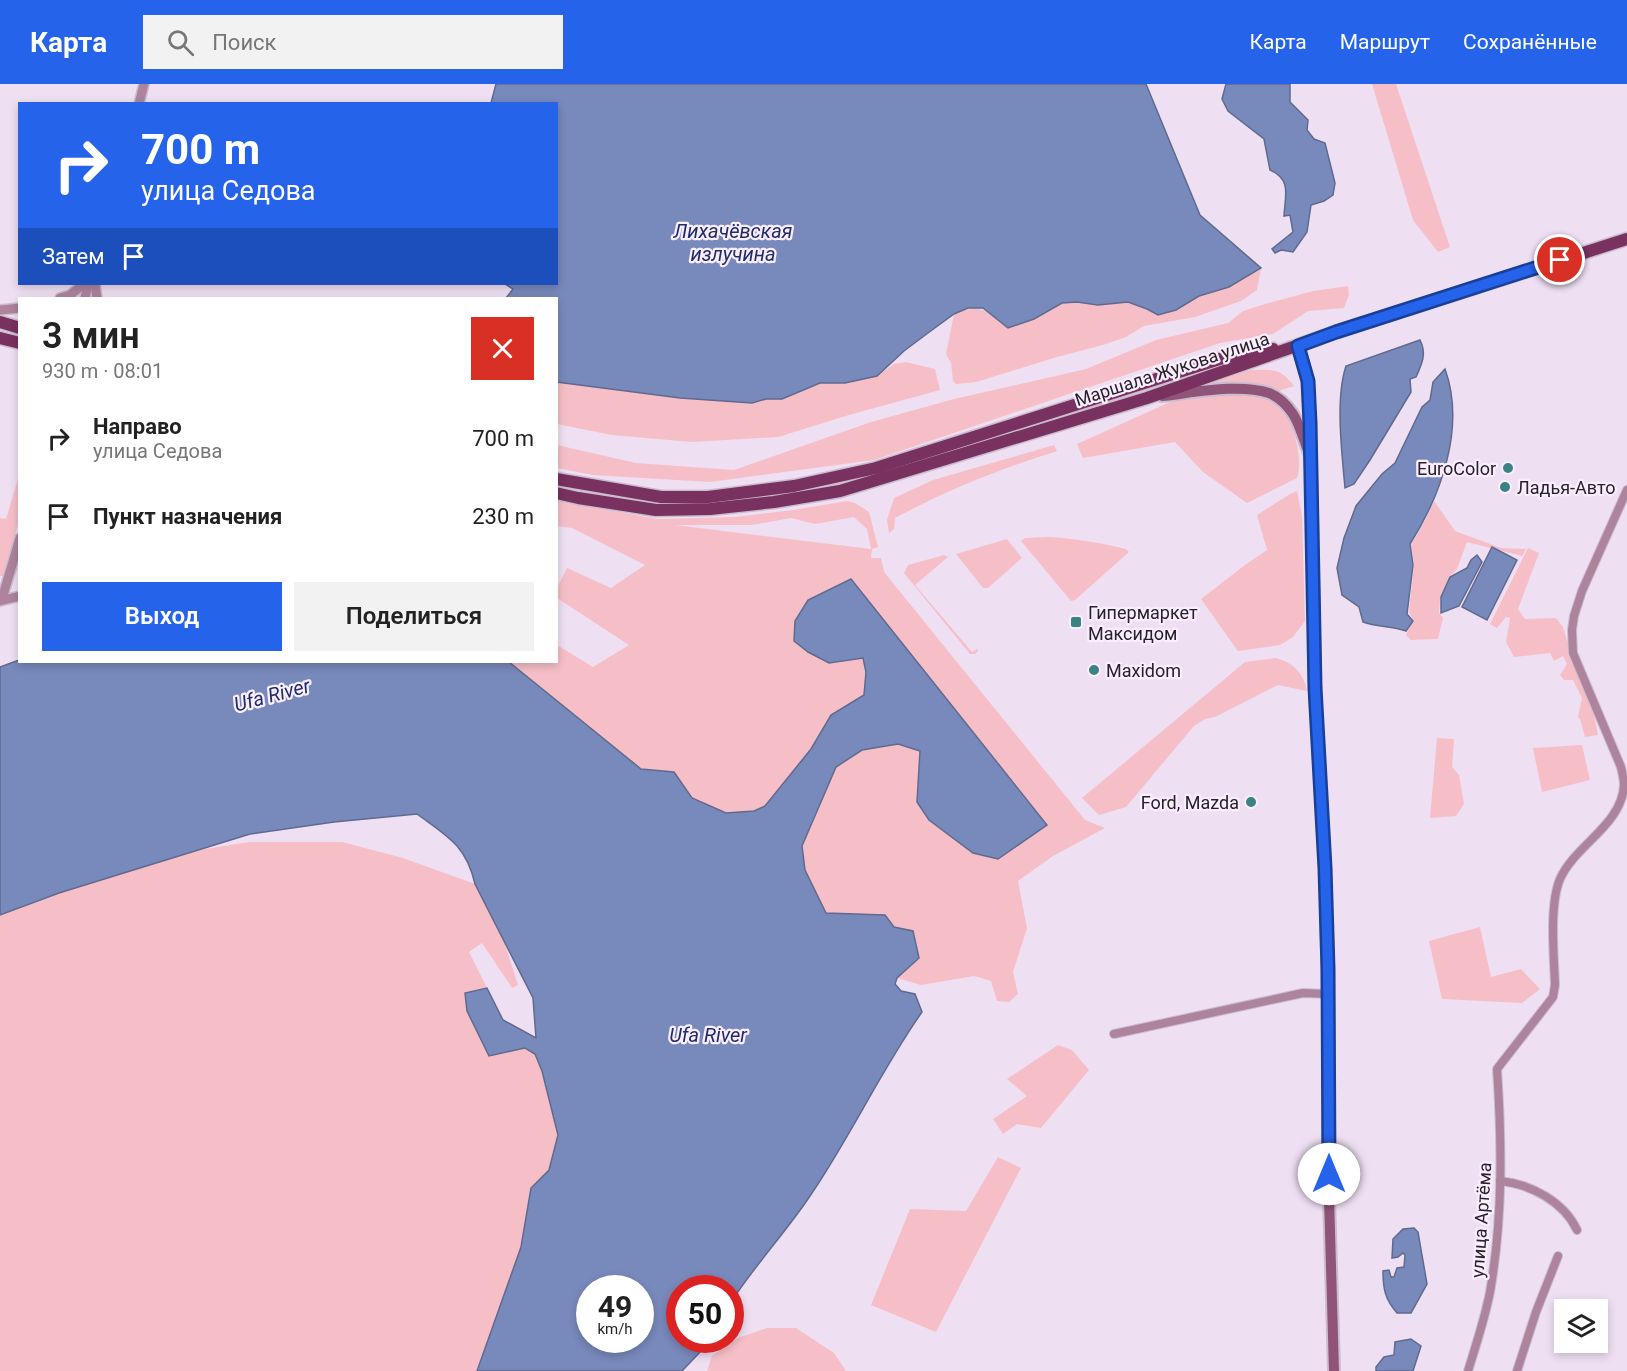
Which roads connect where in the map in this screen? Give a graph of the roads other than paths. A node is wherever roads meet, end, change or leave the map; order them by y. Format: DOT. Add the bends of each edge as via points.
graph roads {
  1 [pos="144,84"];
  2 [pos="140,102"];
  3 [pos="1627,239"];
  4 [pos="83,285"];
  5 [pos="63,297"];
  6 [pos="18,308"];
  7 [pos="0,310"];
  8 [pos="0,322"];
  9 [pos="18,327"];
  10 [pos="0,338"];
  11 [pos="18,342"];
  12 [pos="1298,346"];
  13 [pos="1147,398"];
  14 [pos="1311,461"];
  15 [pos="558,479"];
  16 [pos="1627,490"];
  17 [pos="558,493"];
  18 [pos="18,545"];
  19 [pos="18,596"];
  20 [pos="0,598"];
  21 [pos="1328,994"];
  22 [pos="1114,1034"];
  23 [pos="1500,1181"];
  24 [pos="1577,1230"];
  25 [pos="1558,1256"];
  26 [pos="1334,1371"];
  27 [pos="1468,1371"];
  28 [pos="1517,1371"];
  1 -- 2 [label="street"];
  3 -- 12 [label="main road"];
  4 -- 5 [label="street"];
  6 -- 7 [label="street"];
  8 -- 9 [label="main road"];
  10 -- 11 [label="main road"];
  12 -- 13 [label="main road, Маршала Жукова улица"];
  12 -- 14 [label="main road" via="1308,381"];
  12 -- 15 [label="main road, Маршала Жукова улица" via="1226,357 876,468 794,486 708,497 661,497"];
  13 -- 14 [label="main road" via="1221,390 1268,393 1294,415"];
  13 -- 17 [label="main road, Маршала Жукова улица" via="840,491 774,502 656,510"];
  14 -- 21 [label="main road" via="1315,688"];
  16 -- 23 [label="street, улица Артёма" via="1582,591 1572,630 1573,653 1621,767 1624,784 1621,800 1609,820 1560,879 1553,997 1497,1069 1502,1134"];
  18 -- 20 [label="street"];
  19 -- 20 [label="street"];
  21 -- 22 [label="street" via="1303,993"];
  21 -- 26 [label="main road"];
  23 -- 24 [label="street" via="1511,1182 1557,1203"];
  23 -- 27 [label="street, улица Артёма" via="1490,1294"];
  25 -- 28 [label="street"];
}
